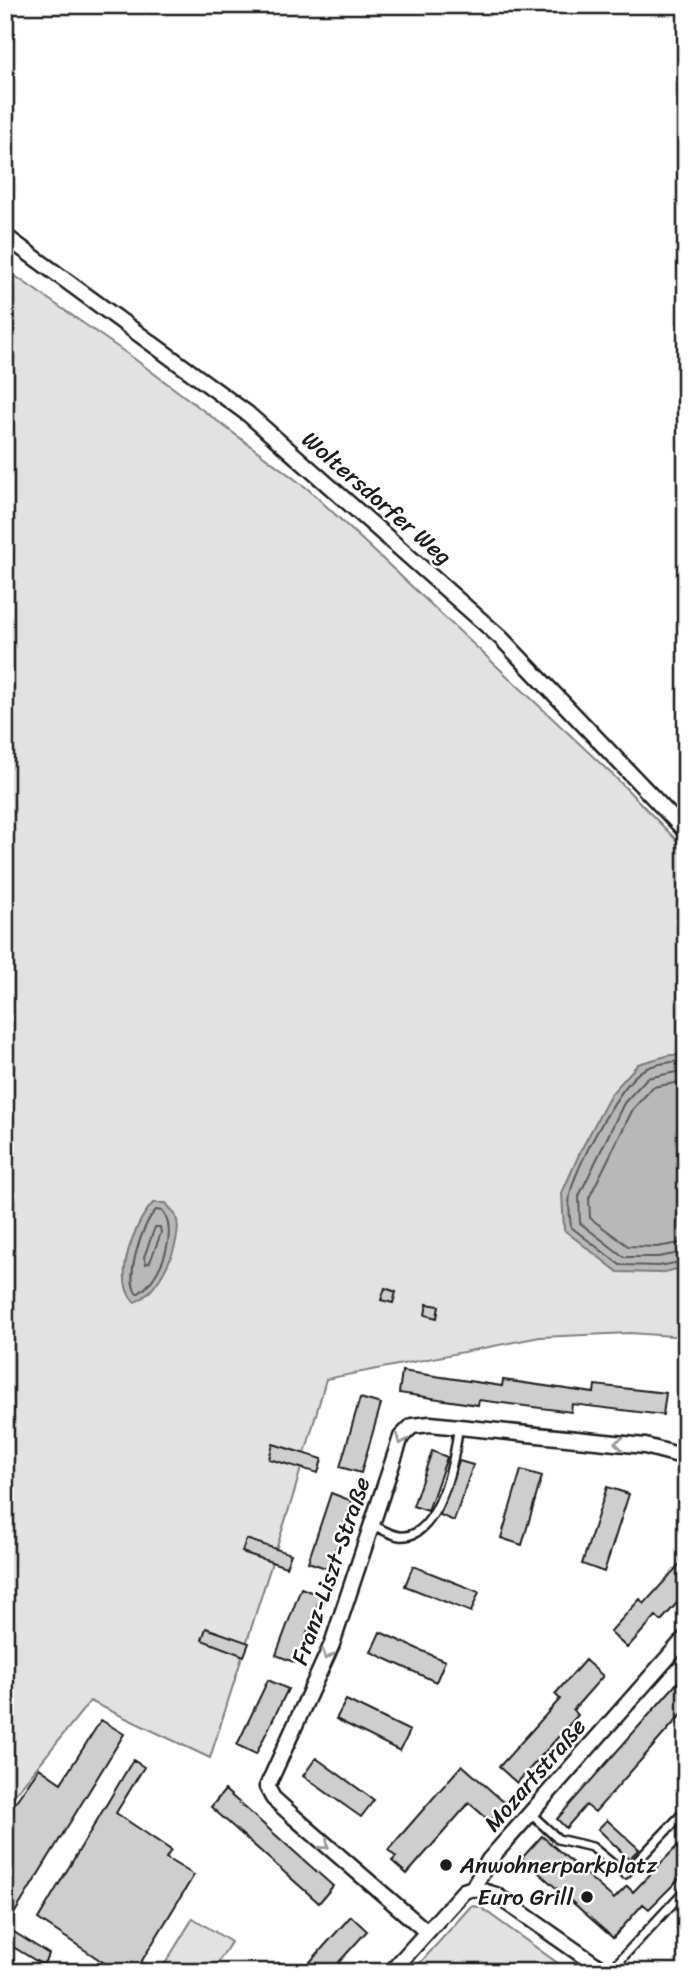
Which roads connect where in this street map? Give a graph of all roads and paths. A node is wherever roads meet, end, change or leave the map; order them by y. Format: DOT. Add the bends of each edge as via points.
graph roads {
  1 [pos="5,236"];
  2 [pos="686,832"];
  3 [pos="458,1428"];
  4 [pos="686,1457"];
  5 [pos="373,1525"];
  6 [pos="686,1637"];
  7 [pos="686,1810"];
  8 [pos="531,1814"];
  9 [pos="473,1888"];
  10 [pos="686,1889"];
  11 [pos="427,1933"];
  12 [pos="391,1972"];
  13 [pos="608,1972"];
  1 -- 2 [label="street, Woltersdorfer Weg" via="177,360 289,450 501,638"];
  4 -- 3 [label="street, Franz-Liszt-Straße, one-way" via="645,1446"];
  3 -- 5 [label="street, Franz-Liszt-Straße, one-way" via="430,1424 405,1429"];
  3 -- 5 [label="lane" via="456,1451 433,1518 400,1536"];
  5 -- 11 [label="street, Franz-Liszt-Straße, one-way" via="323,1667 267,1787 273,1798"];
  6 -- 8 [label="street, Mozartstraße"];
  7 -- 8 [label="lane" via="625,1874 592,1847 558,1839"];
  8 -- 9 [label="street, Mozartstraße" via="489,1860"];
  9 -- 11 [label="street, Mozartstraße" via="464,1891"];
  9 -- 13 [label="street" via="496,1895"];
  10 -- 13 [label="lane"];
  11 -- 12 [label="street, Mozartstraße"];
}
